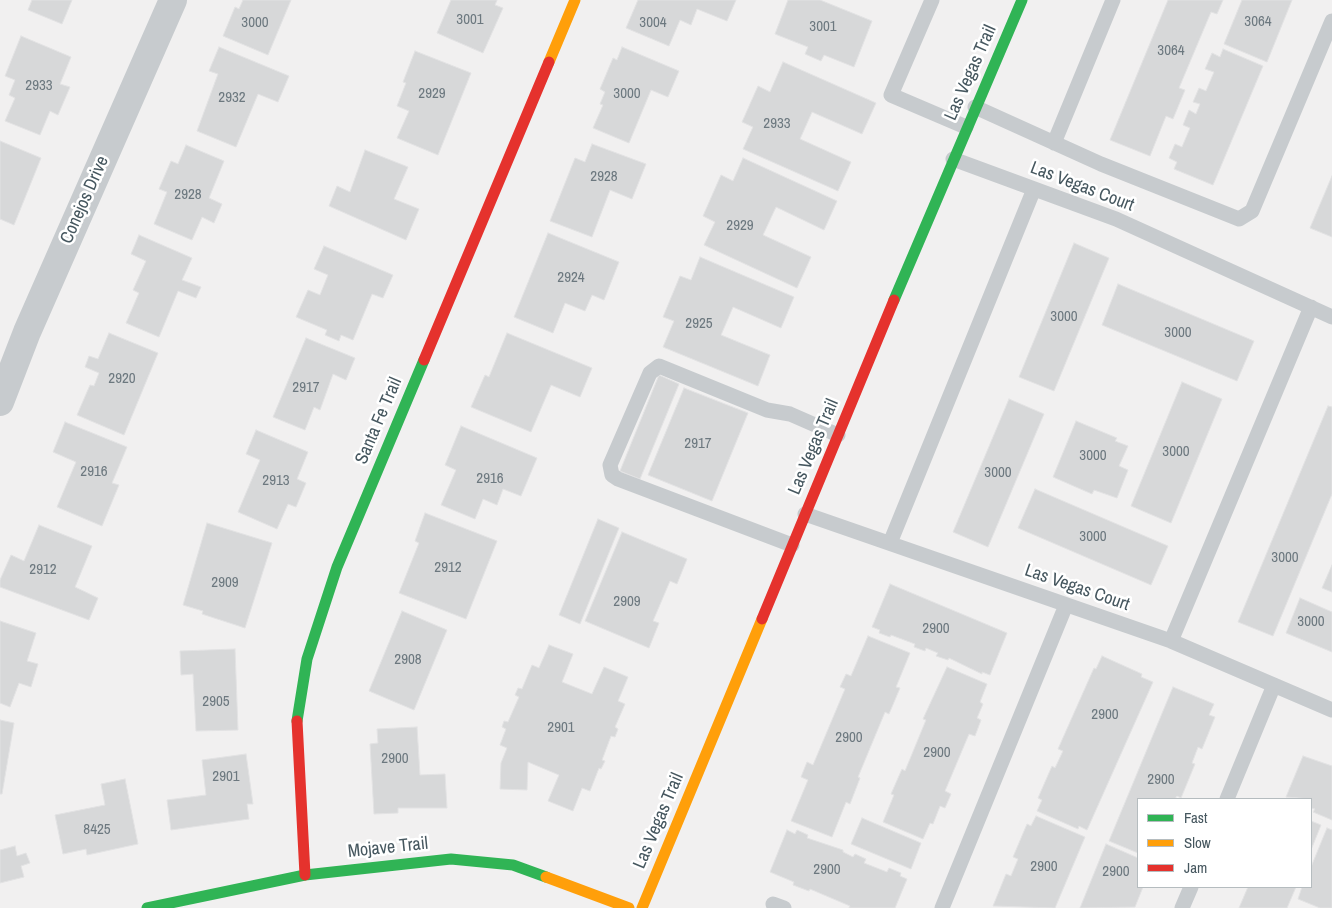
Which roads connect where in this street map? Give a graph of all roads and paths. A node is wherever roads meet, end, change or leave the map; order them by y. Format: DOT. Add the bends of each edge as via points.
graph roads {
  1 [pos="173,0"];
  2 [pos="575,0"];
  3 [pos="932,0"];
  4 [pos="1022,0"];
  5 [pos="1113,0"];
  6 [pos="1332,21"];
  7 [pos="975,107"];
  8 [pos="966,127"];
  9 [pos="1054,143"];
  10 [pos="953,159"];
  11 [pos="1034,189"];
  12 [pos="1311,307"];
  13 [pos="1332,317"];
  14 [pos="0,402"];
  15 [pos="838,435"];
  16 [pos="805,514"];
  17 [pos="890,543"];
  18 [pos="792,545"];
  19 [pos="1066,605"];
  20 [pos="1171,641"];
  21 [pos="1274,685"];
  22 [pos="1332,710"];
  23 [pos="1227,798"];
  24 [pos="305,875"];
  25 [pos="1191,888"];
  26 [pos="147,908"];
  27 [pos="629,908"];
  28 [pos="642,908"];
  29 [pos="942,908"];
  30 [pos="1182,908"];
  1 -- 14 [label="street, Conejos Drive" via="27,332"];
  2 -- 24 [label="street, Santa Fe Trail" via="337,567 307,659 296,727"];
  3 -- 8 [label="lane" via="891,95"];
  4 -- 7 [label="street, Las Vegas Trail"];
  5 -- 9 [label="lane"];
  6 -- 9 [label="lane" via="1252,211 1239,219"];
  7 -- 8 [label="street, Las Vegas Trail"];
  7 -- 9 [label="lane"];
  8 -- 10 [label="street, Las Vegas Trail"];
  10 -- 11 [label="lane, Las Vegas Court"];
  10 -- 15 [label="street, Las Vegas Trail"];
  11 -- 12 [label="lane, Las Vegas Court" via="1116,219"];
  11 -- 17 [label="lane"];
  12 -- 13 [label="lane, Las Vegas Court"];
  12 -- 20 [label="lane"];
  15 -- 16 [label="street, Las Vegas Trail"];
  15 -- 18 [label="lane" via="659,366 650,373 610,465 612,475 618,479"];
  16 -- 17 [label="lane, Las Vegas Court"];
  16 -- 18 [label="street, Las Vegas Trail"];
  17 -- 19 [label="lane, Las Vegas Court"];
  18 -- 28 [label="street, Las Vegas Trail"];
  19 -- 20 [label="lane, Las Vegas Court"];
  19 -- 29 [label="lane"];
  20 -- 21 [label="lane, Las Vegas Court"];
  21 -- 22 [label="lane, Las Vegas Court"];
  21 -- 23 [label="lane"];
  24 -- 26 [label="street, Mojave Trail"];
  24 -- 27 [label="street, Mojave Trail" via="452,859 512,865"];
  25 -- 30 [label="lane"];
}
